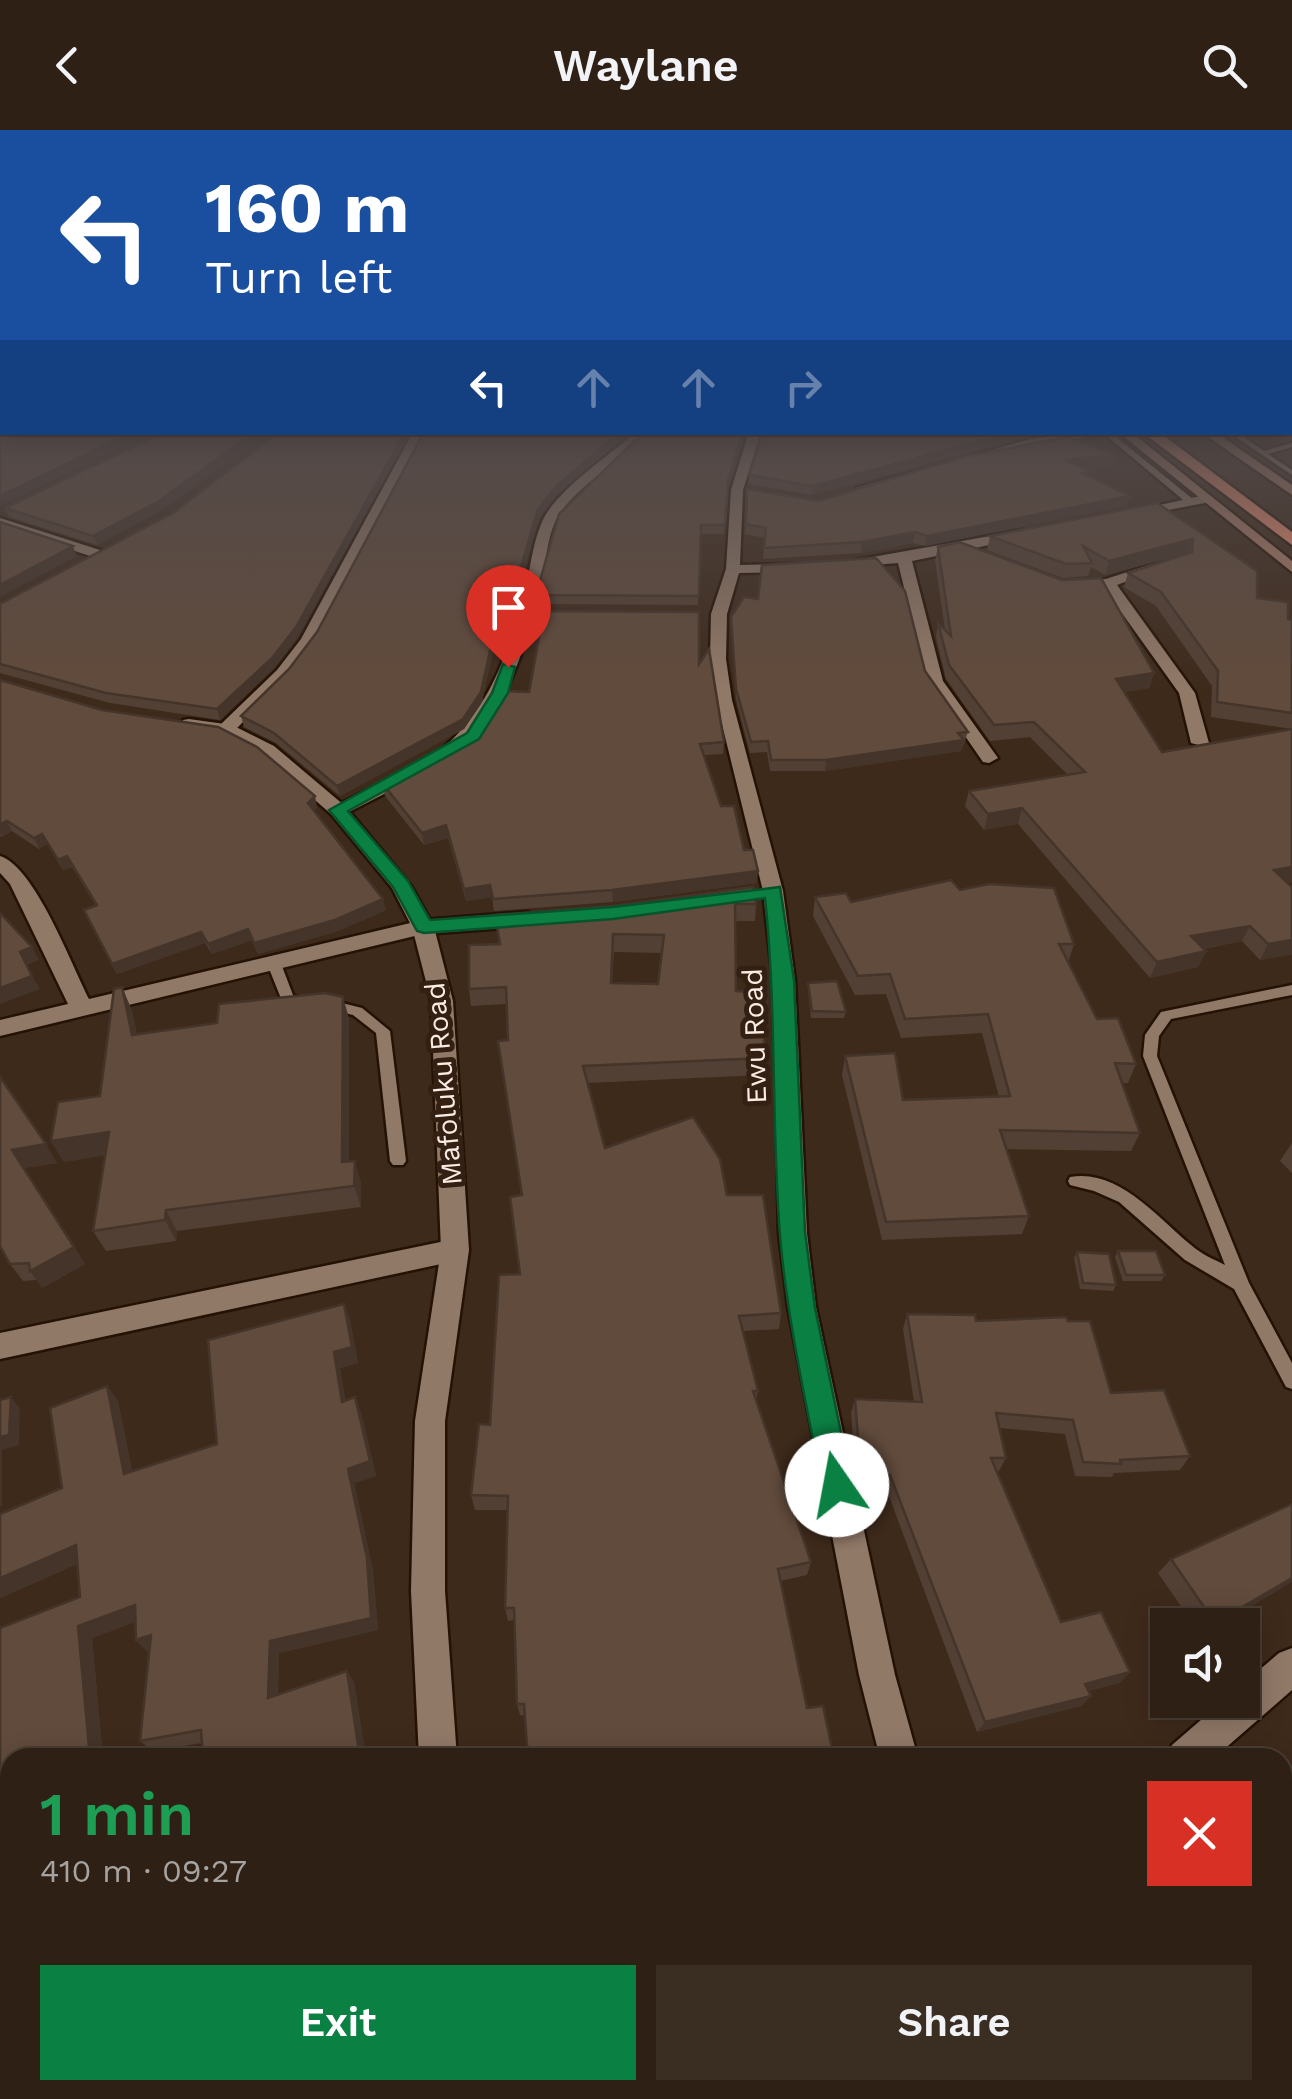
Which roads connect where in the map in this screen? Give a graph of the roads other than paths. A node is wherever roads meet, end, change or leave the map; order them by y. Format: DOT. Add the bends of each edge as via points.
graph roads {
  1 [pos="375,506"];
  2 [pos="560,506"];
  3 [pos="742,506"];
  4 [pos="1169,506"];
  5 [pos="1206,506"];
  6 [pos="1247,506"];
  7 [pos="1113,517"];
  8 [pos="0,522"];
  9 [pos="1035,532"];
  10 [pos="1292,540"];
  11 [pos="957,547"];
  12 [pos="904,558"];
  13 [pos="1181,559"];
  14 [pos="82,562"];
  15 [pos="994,562"];
  16 [pos="1292,568"];
  17 [pos="734,569"];
  18 [pos="1108,584"];
  19 [pos="1049,585"];
  20 [pos="523,613"];
  21 [pos="543,613"];
  22 [pos="175,722"];
  23 [pos="226,730"];
  24 [pos="1200,743"];
  25 [pos="989,758"];
  26 [pos="338,810"];
  27 [pos="0,862"];
  28 [pos="556,917"];
  29 [pos="424,927"];
  30 [pos="273,961"];
  31 [pos="1292,990"];
  32 [pos="82,1008"];
  33 [pos="0,1028"];
  34 [pos="398,1161"];
  35 [pos="1076,1181"];
  36 [pos="454,1250"];
  37 [pos="1241,1285"];
  38 [pos="0,1346"];
  39 [pos="1292,1381"];
  40 [pos="1292,1666"];
  41 [pos="437,1748"];
  42 [pos="897,1748"];
  43 [pos="1198,1748"];
  1 -- 23 [label="street" via="308,640"];
  2 -- 20 [label="street" via="550,520"];
  3 -- 17 [label="street, Ewu Road"];
  4 -- 7 [label="street"];
  5 -- 16 [label="main road"];
  6 -- 10 [label="highway"];
  8 -- 14 [label="street" via="105,550"];
  9 -- 11 [label="street"];
  11 -- 12 [label="street"];
  11 -- 15 [label="street"];
  12 -- 17 [label="street"];
  12 -- 25 [label="street" via="935,682"];
  13 -- 18 [label="street"];
  17 -- 42 [label="street, Ewu Road" via="709,614 784,980 792,1232 802,1308"];
  18 -- 19 [label="street"];
  18 -- 24 [label="street" via="1187,694"];
  20 -- 21 [label="street"];
  20 -- 26 [label="street" via="500,693 473,736"];
  22 -- 23 [label="street, Mafoluku Road"];
  23 -- 26 [label="street, Mafoluku Road" via="268,750"];
  26 -- 29 [label="street, Mafoluku Road" via="401,886"];
  27 -- 32 [label="street" via="20,882"];
  28 -- 29 [label="street"];
  29 -- 30 [label="street"];
  29 -- 36 [label="street, Mafoluku Road" via="442,1001"];
  30 -- 32 [label="street"];
  30 -- 34 [label="lane" via="286,998 357,1011 383,1031"];
  31 -- 37 [label="lane" via="1166,1016 1152,1035 1150,1056"];
  32 -- 33 [label="street"];
  35 -- 37 [label="lane" via="1136,1201 1186,1252"];
  36 -- 38 [label="street"];
  36 -- 41 [label="street, Mafoluku Road" via="430,1421 428,1591"];
  37 -- 39 [label="lane"];
  40 -- 43 [label="street"];
}
